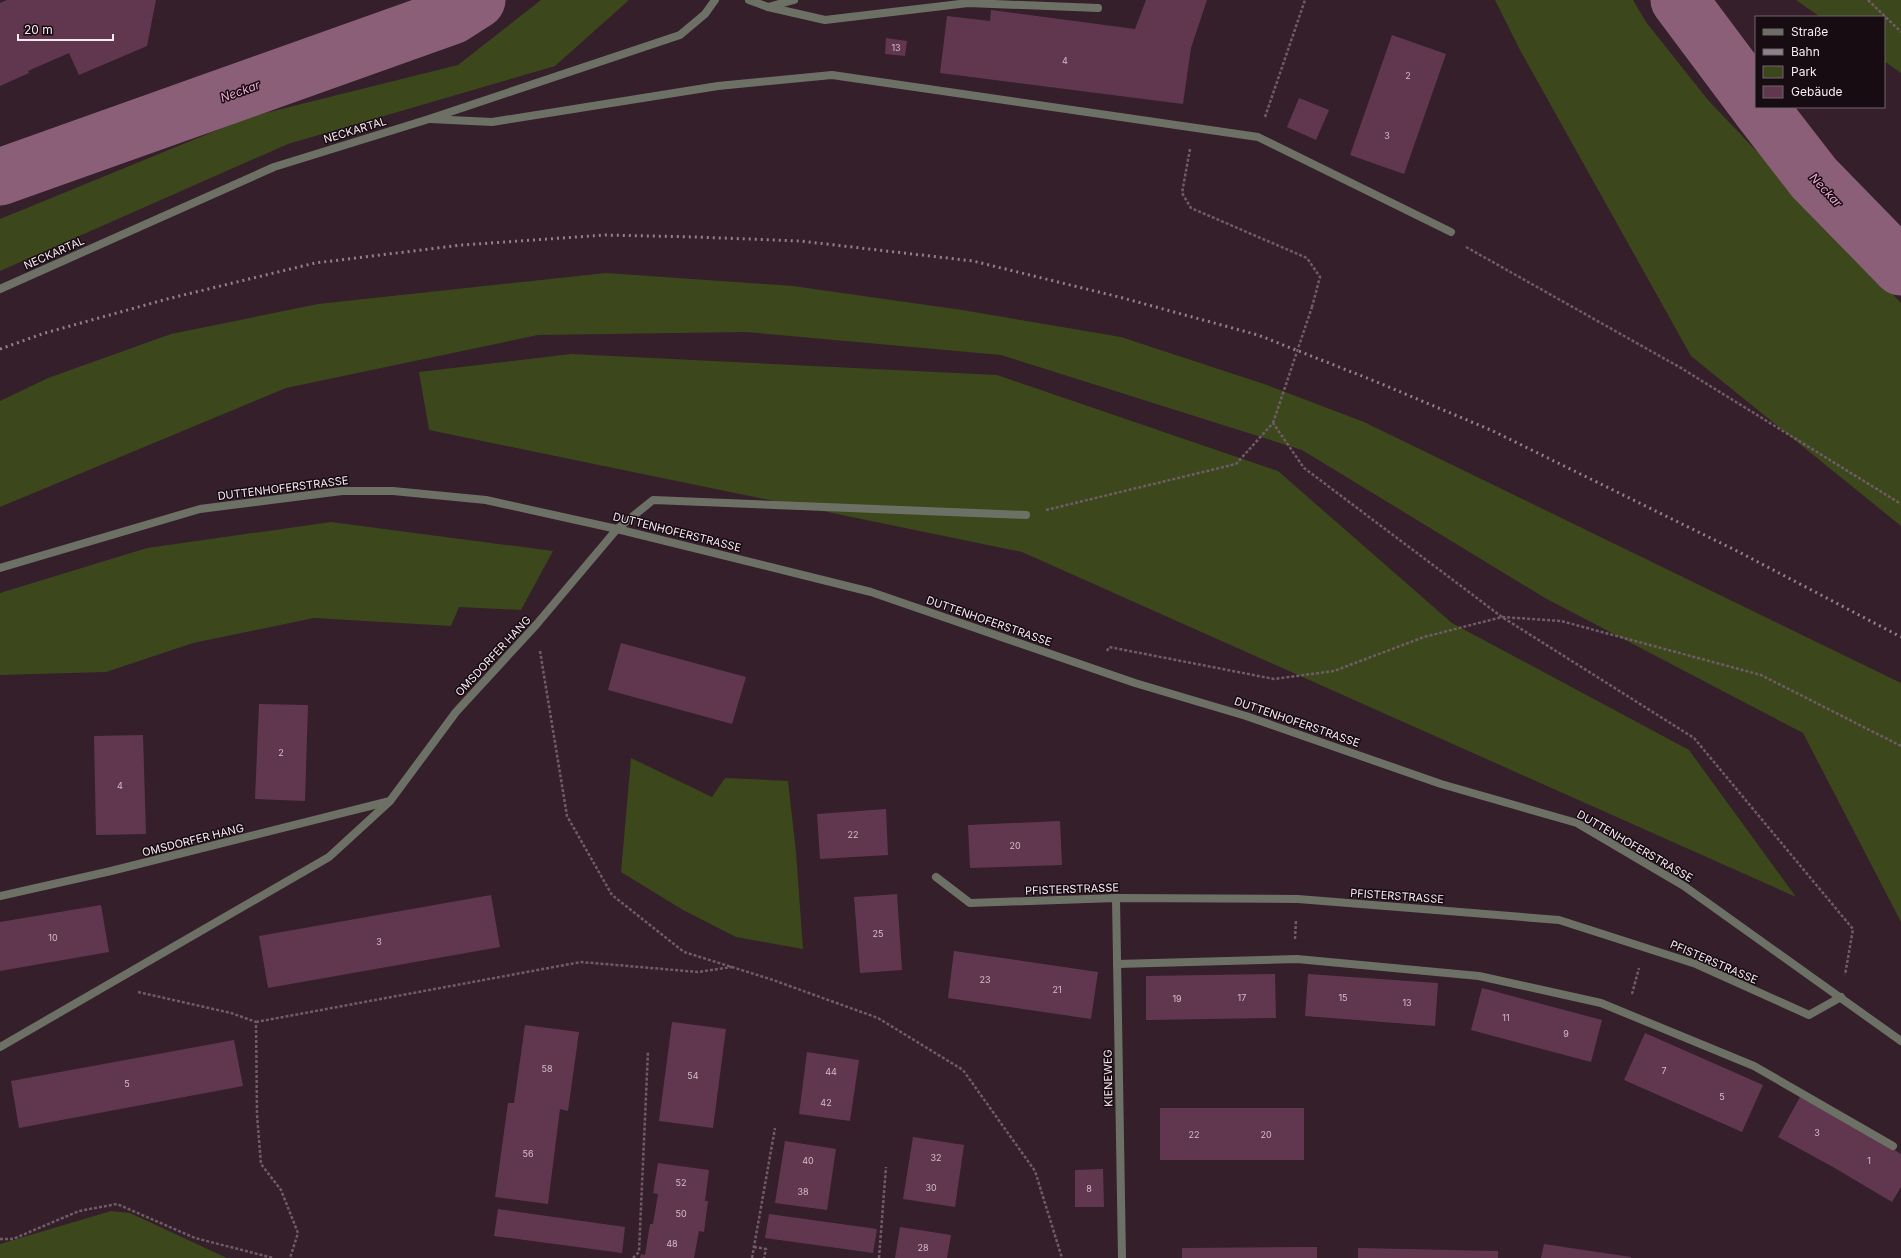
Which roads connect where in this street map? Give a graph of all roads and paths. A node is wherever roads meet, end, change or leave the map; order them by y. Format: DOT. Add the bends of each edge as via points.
graph roads {
  1 [pos="715,0"];
  2 [pos="749,0"];
  3 [pos="794,0"];
  4 [pos="1305,0"];
  5 [pos="1868,0"];
  6 [pos="768,8"];
  7 [pos="1098,8"];
  8 [pos="1884,16"];
  9 [pos="1885,16"];
  10 [pos="1901,32"];
  11 [pos="429,119"];
  12 [pos="1193,128"];
  13 [pos="1258,137"];
  14 [pos="1451,232"];
  15 [pos="0,289"];
  16 [pos="1274,423"];
  17 [pos="1901,504"];
  18 [pos="1026,515"];
  19 [pos="617,529"];
  20 [pos="0,568"];
  21 [pos="1502,617"];
  22 [pos="536,625"];
  23 [pos="1097,670"];
  24 [pos="1901,746"];
  25 [pos="390,801"];
  26 [pos="936,877"];
  27 [pos="0,896"];
  28 [pos="1116,898"];
  29 [pos="1298,899"];
  30 [pos="1645,946"];
  31 [pos="1298,959"];
  32 [pos="1117,964"];
  33 [pos="733,967"];
  34 [pos="108,984"];
  35 [pos="1842,997"];
  36 [pos="1628,1014"];
  37 [pos="256,1022"];
  38 [pos="1901,1041"];
  39 [pos="0,1046"];
  40 [pos="648,1051"];
  41 [pos="775,1128"];
  42 [pos="1893,1146"];
  43 [pos="886,1167"];
  44 [pos="0,1239"];
  45 [pos="754,1247"];
  46 [pos="273,1258"];
  47 [pos="290,1258"];
  48 [pos="633,1258"];
  49 [pos="752,1258"];
  50 [pos="764,1258"];
  51 [pos="879,1258"];
  52 [pos="1062,1258"];
  53 [pos="1122,1258"];
  1 -- 11 [label="street, NECKARTAL" via="705,14 680,35"];
  2 -- 6 [label="street"];
  3 -- 6 [label="street"];
  4 -- 13 [label="path"];
  5 -- 8 [label="path"];
  6 -- 7 [label="street" via="824,20 968,3"];
  9 -- 10 [label="path"];
  11 -- 12 [label="street" via="492,122 718,86 832,76"];
  11 -- 15 [label="street, NECKARTAL" via="274,167"];
  12 -- 13 [label="street"];
  12 -- 16 [label="path, bridge" via="1182,194 1190,208 1307,258 1320,277"];
  13 -- 14 [label="street"];
  14 -- 17 [label="path" via="1467,248 1681,368"];
  16 -- 18 [label="path" via="1236,464"];
  16 -- 21 [label="path" via="1304,468"];
  18 -- 19 [label="street, OMSDORFER HANG" via="653,500"];
  19 -- 20 [label="street, DUTTENHOFERSTRASSE" via="486,500 393,491 342,491 200,508"];
  19 -- 22 [label="street, OMSDORFER HANG"];
  19 -- 23 [label="street, DUTTENHOFERSTRASSE" via="871,592"];
  21 -- 23 [label="path" via="1424,637 1334,671 1274,679 1109,647"];
  21 -- 24 [label="path" via="1561,621 1762,675"];
  21 -- 35 [label="path" via="1694,738 1852,929"];
  22 -- 25 [label="street, OMSDORFER HANG" via="456,712"];
  22 -- 33 [label="path" via="567,816 612,895 684,952"];
  23 -- 35 [label="street, DUTTENHOFERSTRASSE" via="1246,716 1441,784 1577,822 1684,886"];
  25 -- 27 [label="street, OMSDORFER HANG" via="111,872"];
  25 -- 34 [label="street, OMSDORFER HANG" via="329,857"];
  26 -- 28 [label="street, PFISTERSTRASSE" via="970,902"];
  28 -- 29 [label="street, PFISTERSTRASSE"];
  28 -- 32 [label="street, KIENEWEG"];
  29 -- 30 [label="street, PFISTERSTRASSE" via="1559,920"];
  29 -- 31 [label="path" via="1294,943"];
  30 -- 35 [label="street, PFISTERSTRASSE" via="1696,964 1809,1015"];
  30 -- 36 [label="path"];
  31 -- 32 [label="street"];
  31 -- 36 [label="street" via="1479,976 1602,1004"];
  32 -- 53 [label="street, KIENEWEG"];
  33 -- 37 [label="path" via="698,972 581,962"];
  33 -- 52 [label="path" via="878,1018 962,1070 1035,1171"];
  34 -- 37 [label="path" via="231,1013"];
  34 -- 39 [label="street, OMSDORFER HANG"];
  35 -- 38 [label="street, DUTTENHOFERSTRASSE"];
  36 -- 42 [label="street" via="1754,1066"];
  37 -- 47 [label="path" via="257,1115 261,1164 281,1190 298,1233"];
  40 -- 48 [label="path" via="639,1252"];
  41 -- 45 [label="path"];
  43 -- 51 [label="path"];
  44 -- 46 [label="path" via="13,1239 79,1211 117,1204 195,1238"];
  45 -- 49 [label="path"];
  45 -- 50 [label="path" via="766,1249"];
}
